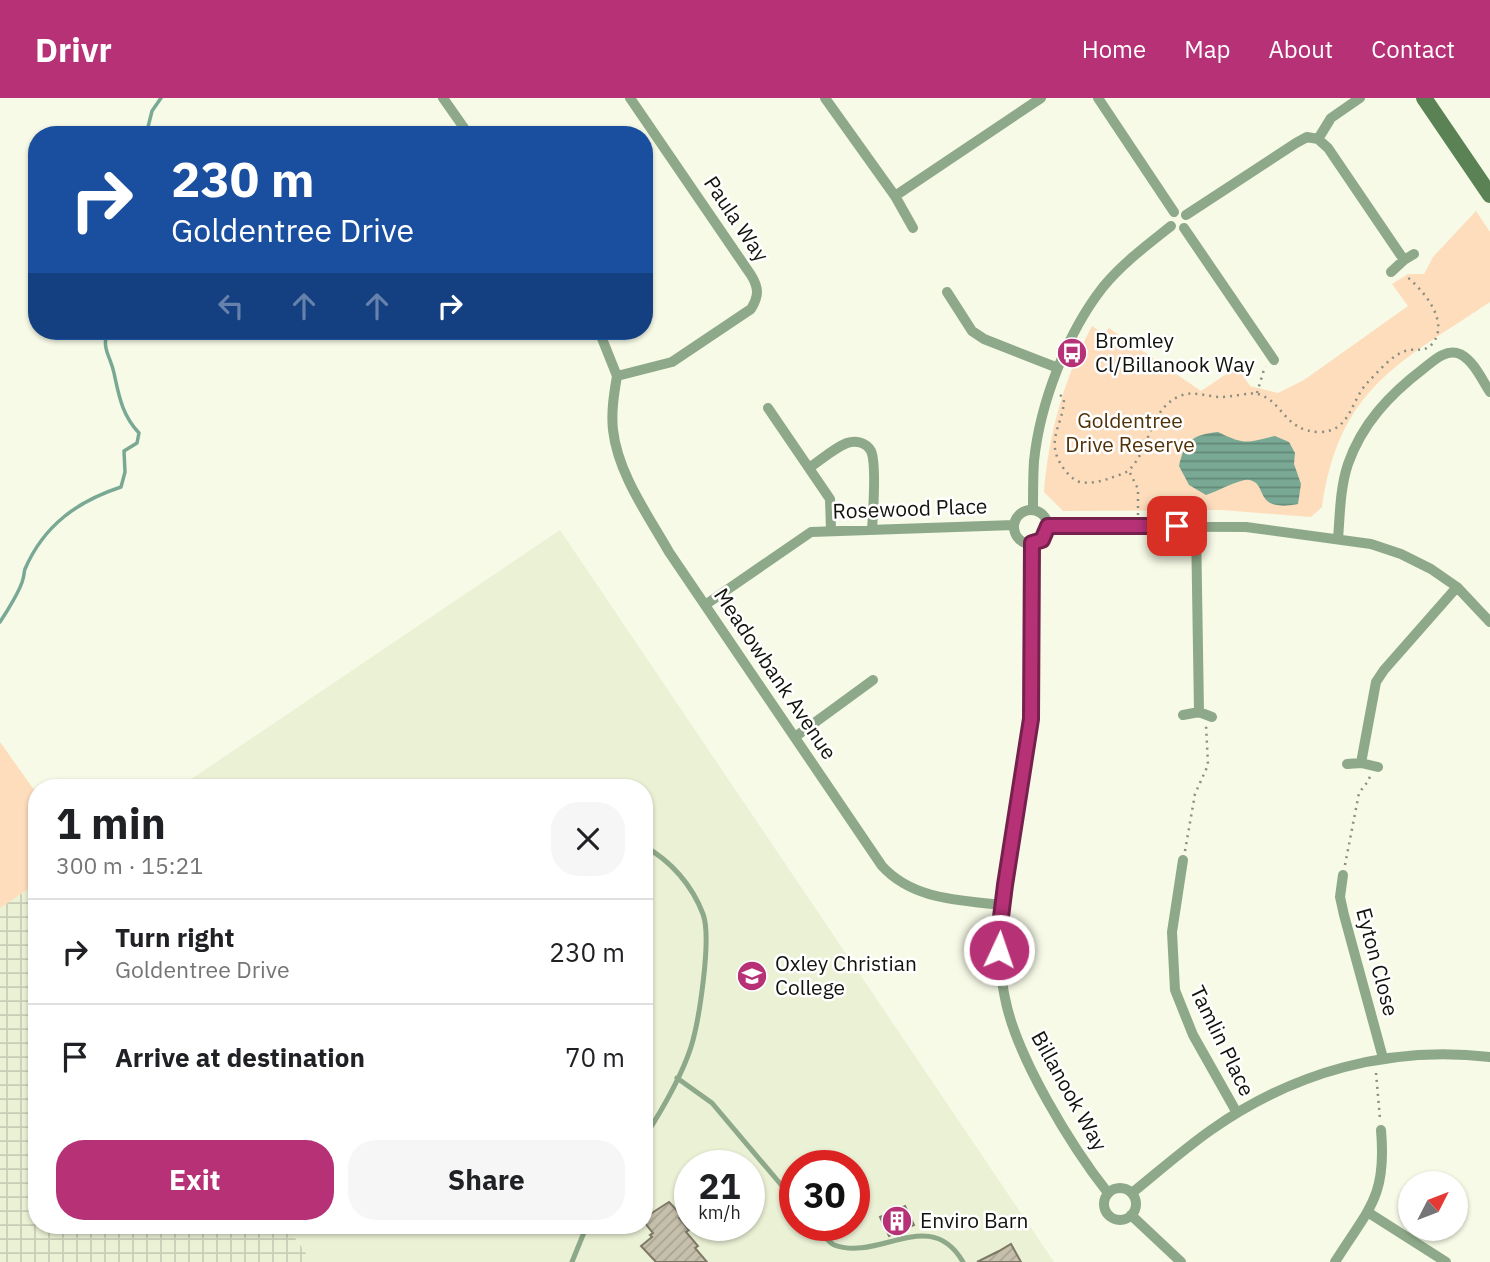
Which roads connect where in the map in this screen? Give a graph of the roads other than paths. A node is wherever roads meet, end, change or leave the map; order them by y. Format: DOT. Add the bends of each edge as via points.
graph roads {
  1 [pos="443,98"];
  2 [pos="630,98"];
  3 [pos="825,98"];
  4 [pos="1041,98"];
  5 [pos="1098,98"];
  6 [pos="1360,98"];
  7 [pos="1424,98"];
  8 [pos="462,126"];
  9 [pos="649,126"];
  10 [pos="653,132"];
  11 [pos="1318,139"];
  12 [pos="1490,195"];
  13 [pos="895,196"];
  14 [pos="1174,212"];
  15 [pos="1186,215"];
  16 [pos="1171,226"];
  17 [pos="913,228"];
  18 [pos="1184,228"];
  19 [pos="1401,263"];
  20 [pos="947,292"];
  21 [pos="603,340"];
  22 [pos="1273,360"];
  23 [pos="1058,368"];
  24 [pos="617,376"];
  25 [pos="1490,392"];
  26 [pos="768,408"];
  27 [pos="809,468"];
  28 [pos="1033,510"];
  29 [pos="1014,525"];
  30 [pos="1048,526"];
  31 [pos="1196,526"];
  32 [pos="831,530"];
  33 [pos="872,530"];
  34 [pos="1338,539"];
  35 [pos="1032,543"];
  36 [pos="1457,587"];
  37 [pos="705,606"];
  38 [pos="1490,622"];
  39 [pos="873,680"];
  40 [pos="1183,715"];
  41 [pos="795,737"];
  42 [pos="1347,764"];
  43 [pos="653,852"];
  44 [pos="1183,860"];
  45 [pos="1343,875"];
  46 [pos="1002,905"];
  47 [pos="1490,1057"];
  48 [pos="1379,1059"];
  49 [pos="677,1078"];
  50 [pos="1237,1113"];
  51 [pos="653,1122"];
  52 [pos="1381,1130"];
  53 [pos="779,1182"];
  54 [pos="1108,1192"];
  55 [pos="1132,1193"];
  56 [pos="1368,1213"];
  57 [pos="1131,1215"];
  58 [pos="583,1234"];
  59 [pos="830,1241"];
  60 [pos="572,1262"];
  61 [pos="963,1262"];
  62 [pos="1181,1262"];
  63 [pos="1335,1262"];
  64 [pos="1446,1262"];
  1 -- 8 [label="street"];
  2 -- 9 [label="street, Paula Way"];
  3 -- 13 [label="street"];
  4 -- 13 [label="street"];
  5 -- 14 [label="street"];
  6 -- 11 [label="street" via="1331,118"];
  7 -- 12 [label="main road"];
  10 -- 24 [label="street, Paula Way" via="758,285 757,298 751,309 672,362"];
  11 -- 15 [label="street" via="1307,137 1296,143"];
  11 -- 19 [label="street"];
  13 -- 17 [label="street"];
  14 -- 15 [label="street"];
  14 -- 16 [label="street"];
  15 -- 18 [label="street"];
  16 -- 18 [label="street"];
  16 -- 23 [label="street" via="1104,287 1086,311"];
  18 -- 22 [label="street"];
  20 -- 23 [label="street" via="972,331"];
  21 -- 24 [label="street"];
  23 -- 28 [label="street" via="1034,461"];
  24 -- 37 [label="street, Meadowbank Avenue" via="613,429 620,460 669,552"];
  25 -- 34 [label="street" via="1468,360 1448,353 1389,397 1354,447 1342,487"];
  26 -- 27 [label="street"];
  27 -- 32 [label="street" via="830,499"];
  27 -- 33 [label="street" via="846,444 864,444 873,464"];
  28 -- 29 [label="street" via="1023,512"];
  28 -- 30 [label="street" via="1045,517"];
  29 -- 33 [label="street, Rosewood Place"];
  29 -- 35 [label="street" via="1019,538"];
  30 -- 31 [label="street"];
  30 -- 35 [label="street" via="1042,540"];
  31 -- 34 [label="street" via="1246,527"];
  31 -- 40 [label="street" via="1206,715"];
  32 -- 33 [label="street, Rosewood Place"];
  32 -- 37 [label="street, Rosewood Place" via="811,532 796,541"];
  34 -- 36 [label="street" via="1401,554"];
  35 -- 46 [label="street, Billanook Way" via="1031,719"];
  36 -- 38 [label="street"];
  36 -- 42 [label="street" via="1376,682 1370,765"];
  37 -- 41 [label="street, Meadowbank Avenue"];
  39 -- 41 [label="street"];
  41 -- 46 [label="street, Meadowbank Avenue" via="894,878 929,895"];
  43 -- 49 [label="lane" via="679,874 704,916 706,961 691,1046"];
  44 -- 50 [label="street, Tamlin Place" via="1171,932 1174,990 1193,1035"];
  45 -- 48 [label="street, Eyton Close" via="1340,897"];
  46 -- 54 [label="street, Billanook Way" via="1000,968 1016,1034 1058,1117"];
  47 -- 48 [label="street"];
  48 -- 50 [label="street" via="1321,1073"];
  49 -- 51 [label="lane"];
  49 -- 53 [label="lane" via="712,1104"];
  50 -- 55 [label="street"];
  52 -- 56 [label="street" via="1381,1177"];
  54 -- 55 [label="street" via="1121,1188"];
  54 -- 57 [label="street" via="1104,1201 1107,1213 1119,1220"];
  55 -- 57 [label="street"];
  56 -- 63 [label="street"];
  56 -- 64 [label="street"];
  57 -- 62 [label="street"];
  58 -- 60 [label="lane"];
  59 -- 61 [label="lane" via="853,1252 931,1237 952,1247"];
}
